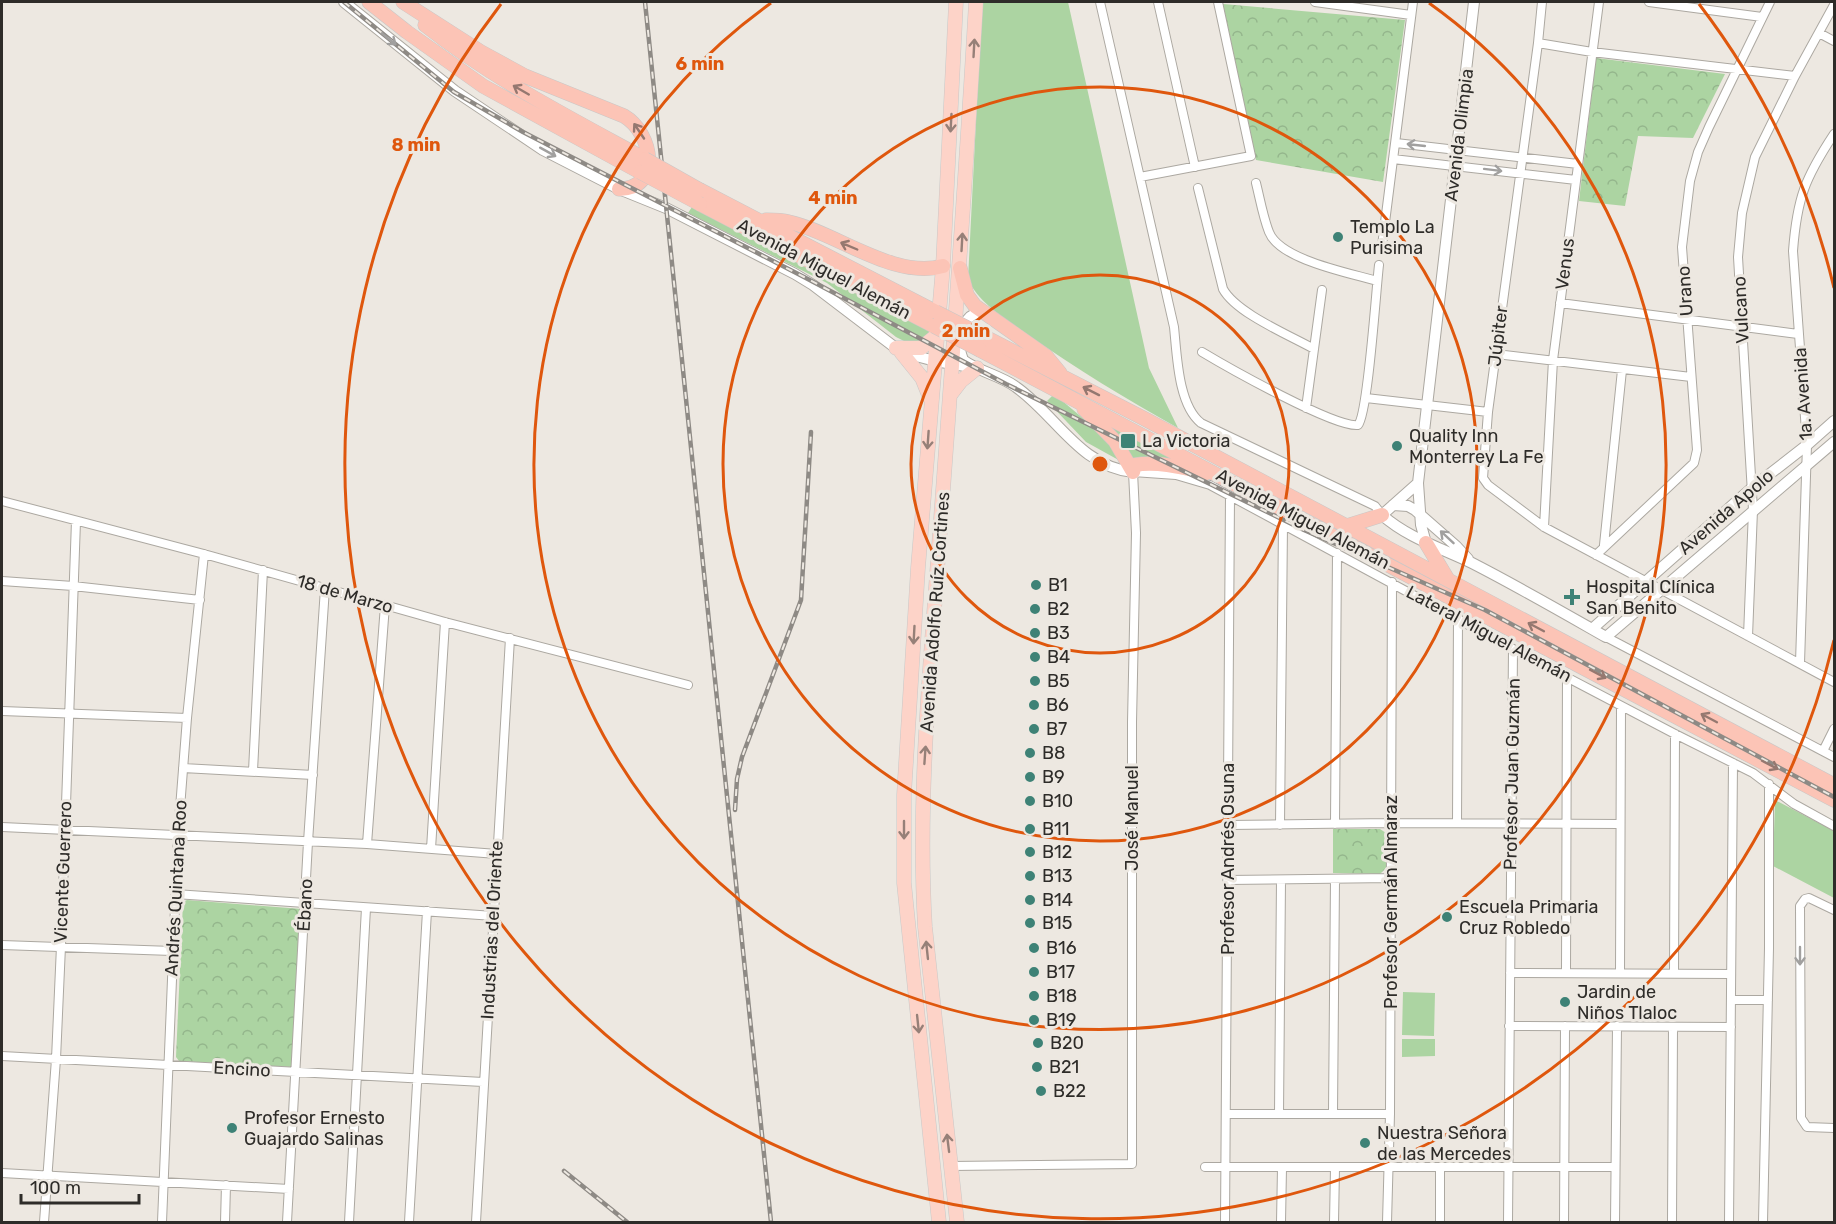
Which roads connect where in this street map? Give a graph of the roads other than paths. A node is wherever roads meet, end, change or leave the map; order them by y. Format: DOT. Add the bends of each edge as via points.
graph roads {
  1 [pos="344,2"];
  2 [pos="369,2"];
  3 [pos="396,2"];
  4 [pos="403,2"];
  5 [pos="956,2"];
  6 [pos="976,2"];
  7 [pos="1100,2"];
  8 [pos="1158,2"];
  9 [pos="1218,2"];
  10 [pos="1315,2"];
  11 [pos="1413,2"];
  12 [pos="1474,2"];
  13 [pos="1542,2"];
  14 [pos="1599,2"];
  15 [pos="1649,2"];
  16 [pos="1657,2"];
  17 [pos="1770,2"];
  18 [pos="1357,4"];
  19 [pos="1707,5"];
  20 [pos="1834,5"];
  21 [pos="1411,15"];
  22 [pos="1762,17"];
  23 [pos="1819,33"];
  24 [pos="1834,41"];
  25 [pos="1538,43"];
  26 [pos="1592,52"];
  27 [pos="1738,69"];
  28 [pos="1795,76"];
  29 [pos="1834,134"];
  30 [pos="1396,143"];
  31 [pos="1458,150"];
  32 [pos="1522,157"];
  33 [pos="1393,159"];
  34 [pos="1578,164"];
  35 [pos="643,166"];
  36 [pos="1195,166"];
  37 [pos="1456,166"];
  38 [pos="1519,173"];
  39 [pos="1140,177"];
  40 [pos="1576,180"];
  41 [pos="1256,183"];
  42 [pos="1198,188"];
  43 [pos="619,189"];
  44 [pos="700,197"];
  45 [pos="760,219"];
  46 [pos="1382,246"];
  47 [pos="1379,265"];
  48 [pos="943,266"];
  49 [pos="960,268"];
  50 [pos="1377,281"];
  51 [pos="1322,290"];
  52 [pos="1560,303"];
  53 [pos="982,312"];
  54 [pos="1687,320"];
  55 [pos="935,324"];
  56 [pos="1742,328"];
  57 [pos="1798,334"];
  58 [pos="982,343"];
  59 [pos="1314,349"];
  60 [pos="898,350"];
  61 [pos="1202,351"];
  62 [pos="1496,354"];
  63 [pos="1553,360"];
  64 [pos="935,361"];
  65 [pos="953,364"];
  66 [pos="977,368"];
  67 [pos="1622,370"];
  68 [pos="1061,375"];
  69 [pos="1691,377"];
  70 [pos="950,396"];
  71 [pos="1070,396"];
  72 [pos="1366,398"];
  73 [pos="931,403"];
  74 [pos="1426,406"];
  75 [pos="1306,408"];
  76 [pos="1488,412"];
  77 [pos="1834,421"];
  78 [pos="1834,442"];
  79 [pos="1807,445"];
  80 [pos="1807,465"];
  81 [pos="1133,472"];
  82 [pos="1225,477"];
  83 [pos="1418,483"];
  84 [pos="1753,487"];
  85 [pos="1230,496"];
  86 [pos="2,501"];
  87 [pos="1393,505"];
  88 [pos="1378,510"];
  89 [pos="1753,510"];
  90 [pos="1420,514"];
  91 [pos="76,521"];
  92 [pos="1283,524"];
  93 [pos="1347,526"];
  94 [pos="1544,527"];
  95 [pos="1426,543"];
  96 [pos="1604,545"];
  97 [pos="1337,553"];
  98 [pos="204,554"];
  99 [pos="1596,555"];
  100 [pos="1471,563"];
  101 [pos="263,570"];
  102 [pos="1448,580"];
  103 [pos="2,581"];
  104 [pos="1392,582"];
  105 [pos="1646,582"];
  106 [pos="73,586"];
  107 [pos="325,588"];
  108 [pos="1662,590"];
  109 [pos="200,600"];
  110 [pos="385,605"];
  111 [pos="1458,617"];
  112 [pos="445,622"];
  113 [pos="1592,629"];
  114 [pos="1748,636"];
  115 [pos="1606,637"];
  116 [pos="510,638"];
  117 [pos="1514,649"];
  118 [pos="1800,663"];
  119 [pos="1567,676"];
  120 [pos="1834,682"];
  121 [pos="688,685"];
  122 [pos="1622,706"];
  123 [pos="2,711"];
  124 [pos="69,714"];
  125 [pos="187,718"];
  126 [pos="1834,729"];
  127 [pos="1675,734"];
  128 [pos="1823,751"];
  129 [pos="1834,757"];
  130 [pos="1733,763"];
  131 [pos="183,768"];
  132 [pos="253,771"];
  133 [pos="313,775"];
  134 [pos="1769,784"];
  135 [pos="1834,785"];
  136 [pos="1834,800"];
  137 [pos="1391,823"];
  138 [pos="1457,823"];
  139 [pos="1510,824"];
  140 [pos="1620,824"];
  141 [pos="1229,825"];
  142 [pos="1280,825"];
  143 [pos="1335,825"];
  144 [pos="1567,825"];
  145 [pos="1834,826"];
  146 [pos="2,827"];
  147 [pos="65,829"];
  148 [pos="178,834"];
  149 [pos="308,842"];
  150 [pos="367,844"];
  151 [pos="431,849"];
  152 [pos="497,854"];
  153 [pos="1391,878"];
  154 [pos="1228,880"];
  155 [pos="1281,880"];
  156 [pos="1335,880"];
  157 [pos="175,894"];
  158 [pos="306,902"];
  159 [pos="366,908"];
  160 [pos="1834,910"];
  161 [pos="427,911"];
  162 [pos="494,916"];
  163 [pos="2,945"];
  164 [pos="61,946"];
  165 [pos="172,951"];
  166 [pos="1510,973"];
  167 [pos="1566,973"];
  168 [pos="1620,973"];
  169 [pos="1674,973"];
  170 [pos="1731,974"];
  171 [pos="1731,1000"];
  172 [pos="1768,1000"];
  173 [pos="1509,1026"];
  174 [pos="1565,1026"];
  175 [pos="1617,1026"];
  176 [pos="1673,1027"];
  177 [pos="1731,1027"];
  178 [pos="2,1056"];
  179 [pos="56,1059"];
  180 [pos="167,1064"];
  181 [pos="295,1072"];
  182 [pos="356,1075"];
  183 [pos="418,1078"];
  184 [pos="483,1082"];
  185 [pos="1333,1113"];
  186 [pos="1227,1114"];
  187 [pos="1280,1114"];
  188 [pos="1390,1114"];
  189 [pos="1834,1128"];
  190 [pos="951,1166"];
  191 [pos="1205,1167"];
  192 [pos="1226,1167"];
  193 [pos="1388,1167"];
  194 [pos="1615,1167"];
  195 [pos="1282,1168"];
  196 [pos="1335,1168"];
  197 [pos="1440,1168"];
  198 [pos="1509,1168"];
  199 [pos="1564,1168"];
  200 [pos="2,1173"];
  201 [pos="48,1176"];
  202 [pos="164,1182"];
  203 [pos="226,1185"];
  204 [pos="289,1189"];
  205 [pos="45,1222"];
  206 [pos="162,1222"];
  207 [pos="225,1222"];
  208 [pos="287,1222"];
  209 [pos="349,1222"];
  210 [pos="409,1222"];
  211 [pos="476,1222"];
  212 [pos="939,1222"];
  213 [pos="957,1222"];
  214 [pos="1226,1222"];
  215 [pos="1281,1222"];
  216 [pos="1334,1222"];
  217 [pos="1388,1222"];
  218 [pos="1440,1222"];
  219 [pos="1508,1222"];
  220 [pos="1564,1222"];
  221 [pos="1615,1222"];
  222 [pos="1672,1222"];
  223 [pos="1729,1222"];
  224 [pos="1763,1222"];
  1 -- 43 [label="street, one-way" via="468,100 543,150"];
  2 -- 35 [label="highway, Avenida Miguel Alemán" via="483,86"];
  35 -- 3 [label="highway, Avenida Miguel Alemán, one-way" via="490,72"];
  43 -- 4 [label="highway, one-way" via="636,186 648,166 645,141 633,122 525,76"];
  5 -- 48 [label="main road, Avenida Adolfo Ruíz Cortines, one-way"];
  49 -- 6 [label="main road, Avenida Adolfo Ruíz Cortines, one-way"];
  7 -- 39 [label="street"];
  8 -- 36 [label="street"];
  9 -- 36 [label="street" via="1251,156"];
  10 -- 18 [label="street"];
  11 -- 21 [label="street"];
  12 -- 31 [label="street, Avenida Olimpia"];
  13 -- 25 [label="street, Júpiter"];
  14 -- 26 [label="street, Venus"];
  15 -- 16 [label="street"];
  16 -- 19 [label="street"];
  17 -- 22 [label="street, Urano"];
  18 -- 21 [label="street"];
  19 -- 22 [label="street"];
  20 -- 23 [label="street, Vulcano"];
  21 -- 30 [label="street"];
  22 -- 27 [label="street, Urano"];
  23 -- 24 [label="street"];
  23 -- 28 [label="street, Vulcano"];
  25 -- 26 [label="street"];
  25 -- 32 [label="street, Júpiter"];
  26 -- 27 [label="street"];
  26 -- 34 [label="street, Venus"];
  27 -- 28 [label="street"];
  27 -- 54 [label="street, Urano" via="1705,135 1690,181 1682,247"];
  28 -- 56 [label="street, Vulcano" via="1749,177 1738,257"];
  29 -- 57 [label="street, 1a. Avenida" via="1805,184 1796,218 1793,251"];
  31 -- 30 [label="street, one-way"];
  30 -- 33 [label="street"];
  31 -- 32 [label="street"];
  31 -- 37 [label="street, Avenida Olimpia"];
  32 -- 34 [label="street"];
  32 -- 38 [label="street, Júpiter"];
  33 -- 37 [label="street"];
  33 -- 46 [label="street"];
  34 -- 40 [label="street, Venus"];
  35 -- 44 [label="highway, Avenida Miguel Alemán, bridge"];
  36 -- 39 [label="street"];
  37 -- 38 [label="street, one-way"];
  37 -- 74 [label="street, Avenida Olimpia"];
  38 -- 40 [label="street"];
  38 -- 62 [label="street, Júpiter"];
  39 -- 88 [label="street" via="1174,327 1179,372 1188,406 1197,420"];
  40 -- 52 [label="street, Venus"];
  41 -- 50 [label="street" via="1269,232 1276,243 1292,254"];
  42 -- 59 [label="street" via="1222,289 1227,296 1241,309"];
  43 -- 60 [label="street" via="666,208 795,274"];
  44 -- 45 [label="highway, Avenida Miguel Alemán"];
  44 -- 55 [label="highway, Avenida Miguel Alemán"];
  48 -- 45 [label="highway, one-way" via="904,266 795,224"];
  45 -- 55 [label="highway, Avenida Miguel Alemán"];
  47 -- 50 [label="street"];
  48 -- 55 [label="main road, Avenida Adolfo Ruíz Cortines"];
  49 -- 53 [label="highway" via="967,295"];
  49 -- 65 [label="main road, Avenida Adolfo Ruíz Cortines"];
  50 -- 72 [label="street"];
  51 -- 59 [label="street"];
  52 -- 54 [label="street"];
  52 -- 63 [label="street, Venus"];
  53 -- 66 [label="street" via="966,321 961,340 961,357"];
  53 -- 68 [label="highway" via="1046,356"];
  54 -- 56 [label="street"];
  54 -- 69 [label="street, Urano"];
  55 -- 58 [label="highway, Avenida Miguel Alemán, bridge"];
  55 -- 60 [label="main road" via="921,348"];
  55 -- 64 [label="main road, Avenida Adolfo Ruíz Cortines"];
  56 -- 57 [label="street"];
  56 -- 84 [label="street, Vulcano"];
  57 -- 79 [label="street, 1a. Avenida"];
  58 -- 68 [label="highway, Avenida Miguel Alemán"];
  58 -- 71 [label="highway, Avenida Miguel Alemán"];
  59 -- 75 [label="street"];
  60 -- 64 [label="street"];
  60 -- 73 [label="main road" via="922,378"];
  61 -- 75 [label="street"];
  62 -- 63 [label="street"];
  62 -- 76 [label="street, Júpiter"];
  63 -- 67 [label="street"];
  63 -- 94 [label="street, Venus"];
  64 -- 65 [label="street"];
  64 -- 73 [label="main road, Avenida Adolfo Ruíz Cortines"];
  65 -- 66 [label="street"];
  65 -- 70 [label="main road, Avenida Adolfo Ruíz Cortines"];
  66 -- 70 [label="main road" via="955,386"];
  66 -- 81 [label="street" via="1027,395 1091,457 1112,468"];
  67 -- 69 [label="street"];
  67 -- 96 [label="street"];
  93 -- 68 [label="highway, Avenida Miguel Alemán, one-way"];
  69 -- 96 [label="street, Urano" via="1697,450 1694,463"];
  190 -- 70 [label="main road, Avenida Adolfo Ruíz Cortines, one-way" via="922,883 922,800"];
  71 -- 81 [label="highway" via="1115,441"];
  71 -- 82 [label="highway, Avenida Miguel Alemán"];
  72 -- 74 [label="street"];
  72 -- 75 [label="street" via="1358,425"];
  73 -- 212 [label="main road, Avenida Adolfo Ruíz Cortines, one-way" via="904,795 904,872"];
  74 -- 76 [label="street"];
  74 -- 83 [label="street, Avenida Olimpia"];
  76 -- 94 [label="street, Júpiter" via="1485,482"];
  77 -- 79 [label="street, Avenida Apolo"];
  78 -- 80 [label="street, Avenida Apolo"];
  79 -- 80 [label="street, 1a. Avenida"];
  79 -- 84 [label="street, Avenida Apolo"];
  80 -- 89 [label="street, Avenida Apolo"];
  80 -- 118 [label="street, 1a. Avenida"];
  81 -- 82 [label="highway" via="1136,465 1146,464 1177,466"];
  81 -- 85 [label="street, Lateral Miguel Alemán" via="1189,478"];
  81 -- 190 [label="street, José Manuel" via="1136,542 1132,1164"];
  82 -- 136 [label="highway, Avenida Miguel Alemán, one-way"];
  83 -- 87 [label="street"];
  83 -- 90 [label="street, Avenida Olimpia"];
  84 -- 89 [label="street, Vulcano"];
  84 -- 105 [label="street, Avenida Apolo"];
  85 -- 92 [label="street, Lateral Miguel Alemán"];
  85 -- 141 [label="street, Profesor Andrés Osuna"];
  86 -- 91 [label="street, 18 de Marzo"];
  87 -- 88 [label="street"];
  87 -- 90 [label="street, Avenida Miguel Alemán" via="1408,506"];
  88 -- 93 [label="highway"];
  88 -- 95 [label="street, Avenida Miguel Alemán"];
  89 -- 108 [label="street, Avenida Apolo"];
  89 -- 114 [label="street, Vulcano"];
  90 -- 95 [label="street, Avenida Olimpia"];
  100 -- 90 [label="street, Avenida Miguel Alemán, one-way"];
  91 -- 98 [label="street, 18 de Marzo"];
  91 -- 106 [label="street, Vicente Guerrero"];
  92 -- 97 [label="street, Lateral Miguel Alemán"];
  92 -- 142 [label="street"];
  93 -- 102 [label="highway, Avenida Miguel Alemán"];
  94 -- 99 [label="street, Júpiter"];
  95 -- 100 [label="street, Avenida Miguel Alemán"];
  95 -- 102 [label="highway"];
  96 -- 99 [label="street, Urano"];
  97 -- 104 [label="street, Lateral Miguel Alemán"];
  97 -- 143 [label="street"];
  98 -- 101 [label="street, 18 de Marzo"];
  98 -- 109 [label="street, Andrés Quintana Roo"];
  99 -- 105 [label="street, Júpiter"];
  100 -- 113 [label="street, Avenida Miguel Alemán"];
  101 -- 107 [label="street, 18 de Marzo"];
  101 -- 132 [label="street"];
  135 -- 102 [label="highway, Avenida Miguel Alemán, one-way"];
  103 -- 106 [label="street"];
  104 -- 111 [label="street, Lateral Miguel Alemán"];
  104 -- 137 [label="street, Profesor Germán Almaraz"];
  105 -- 108 [label="street, Júpiter"];
  105 -- 113 [label="street, Avenida Apolo"];
  106 -- 109 [label="street"];
  106 -- 124 [label="street, Vicente Guerrero"];
  107 -- 110 [label="street, 18 de Marzo"];
  107 -- 133 [label="street, Ébano"];
  108 -- 114 [label="street, Júpiter"];
  108 -- 115 [label="street, Avenida Apolo"];
  109 -- 125 [label="street, Andrés Quintana Roo"];
  110 -- 112 [label="street, 18 de Marzo"];
  110 -- 150 [label="street"];
  111 -- 117 [label="street, Lateral Miguel Alemán"];
  111 -- 138 [label="street"];
  112 -- 116 [label="street, 18 de Marzo"];
  112 -- 151 [label="street"];
  113 -- 115 [label="street, Avenida Miguel Alemán"];
  114 -- 118 [label="street, Júpiter"];
  115 -- 128 [label="street, Avenida Miguel Alemán"];
  116 -- 121 [label="street, 18 de Marzo"];
  116 -- 152 [label="street, Industrias del Oriente"];
  117 -- 119 [label="street, Lateral Miguel Alemán"];
  117 -- 139 [label="street, Profesor Juan Guzmán"];
  118 -- 120 [label="street, Júpiter"];
  119 -- 122 [label="street, Lateral Miguel Alemán"];
  119 -- 144 [label="street"];
  122 -- 127 [label="street, Lateral Miguel Alemán"];
  122 -- 140 [label="street"];
  123 -- 124 [label="street"];
  124 -- 125 [label="street"];
  124 -- 147 [label="street, Vicente Guerrero"];
  125 -- 131 [label="street, Andrés Quintana Roo"];
  126 -- 128 [label="street"];
  127 -- 130 [label="street, Lateral Miguel Alemán"];
  127 -- 169 [label="street"];
  128 -- 129 [label="street, Avenida Miguel Alemán"];
  130 -- 134 [label="street, Lateral Miguel Alemán"];
  130 -- 170 [label="street"];
  131 -- 132 [label="street"];
  131 -- 148 [label="street, Andrés Quintana Roo"];
  132 -- 133 [label="street"];
  133 -- 149 [label="street, Ébano"];
  134 -- 145 [label="street, Lateral Miguel Alemán" via="1780,795"];
  134 -- 172 [label="street"];
  137 -- 138 [label="street"];
  137 -- 143 [label="street"];
  137 -- 153 [label="street, Profesor Germán Almaraz"];
  138 -- 139 [label="street"];
  139 -- 144 [label="street"];
  139 -- 166 [label="street, Profesor Juan Guzmán"];
  140 -- 144 [label="street"];
  140 -- 168 [label="street"];
  141 -- 142 [label="street"];
  141 -- 154 [label="street, Profesor Andrés Osuna"];
  142 -- 143 [label="street"];
  144 -- 167 [label="street"];
  146 -- 147 [label="street"];
  147 -- 148 [label="street"];
  147 -- 164 [label="street, Vicente Guerrero"];
  148 -- 149 [label="street"];
  148 -- 157 [label="street, Andrés Quintana Roo"];
  149 -- 150 [label="street"];
  149 -- 158 [label="street, Ébano"];
  150 -- 151 [label="street"];
  151 -- 152 [label="street"];
  152 -- 162 [label="street, Industrias del Oriente"];
  153 -- 156 [label="street"];
  153 -- 188 [label="street, Profesor Germán Almaraz"];
  154 -- 155 [label="street"];
  154 -- 186 [label="street, Profesor Andrés Osuna"];
  155 -- 156 [label="street"];
  155 -- 187 [label="street"];
  156 -- 185 [label="street"];
  157 -- 158 [label="street"];
  157 -- 165 [label="street, Andrés Quintana Roo"];
  158 -- 159 [label="street"];
  158 -- 181 [label="street, Ébano"];
  159 -- 161 [label="street"];
  159 -- 182 [label="street"];
  160 -- 189 [label="street, one-way" via="1813,899 1805,899 1800,906 1801,1118 1807,1127"];
  161 -- 162 [label="street"];
  161 -- 183 [label="street"];
  162 -- 184 [label="street, Industrias del Oriente"];
  163 -- 164 [label="street"];
  164 -- 165 [label="street"];
  164 -- 179 [label="street, Vicente Guerrero"];
  165 -- 180 [label="street, Andrés Quintana Roo"];
  166 -- 167 [label="street"];
  166 -- 173 [label="street, Profesor Juan Guzmán"];
  167 -- 168 [label="street"];
  168 -- 169 [label="street"];
  169 -- 170 [label="street"];
  170 -- 171 [label="street"];
  171 -- 172 [label="street"];
  171 -- 177 [label="street"];
  172 -- 224 [label="street"];
  173 -- 174 [label="street"];
  173 -- 198 [label="street, Profesor Juan Guzmán"];
  174 -- 175 [label="street"];
  174 -- 199 [label="street"];
  175 -- 176 [label="street"];
  175 -- 194 [label="street"];
  176 -- 177 [label="street"];
  176 -- 222 [label="street"];
  177 -- 223 [label="street"];
  178 -- 179 [label="street, Encino"];
  179 -- 180 [label="street, Encino"];
  179 -- 201 [label="street, Vicente Guerrero"];
  180 -- 181 [label="street, Encino"];
  180 -- 202 [label="street, Andrés Quintana Roo"];
  181 -- 182 [label="street, Encino"];
  181 -- 204 [label="street, Ébano"];
  182 -- 183 [label="street, Encino"];
  182 -- 209 [label="street"];
  183 -- 184 [label="street, Encino"];
  183 -- 210 [label="street"];
  184 -- 211 [label="street, Industrias del Oriente"];
  185 -- 187 [label="street"];
  185 -- 188 [label="street"];
  186 -- 187 [label="street"];
  186 -- 192 [label="street, Profesor Andrés Osuna"];
  188 -- 193 [label="street, Profesor Germán Almaraz"];
  190 -- 213 [label="main road, Avenida Adolfo Ruíz Cortines"];
  191 -- 192 [label="street"];
  192 -- 195 [label="street"];
  192 -- 214 [label="street, Profesor Andrés Osuna"];
  193 -- 196 [label="street"];
  193 -- 197 [label="street"];
  193 -- 217 [label="street, Profesor Germán Almaraz"];
  194 -- 199 [label="street"];
  194 -- 221 [label="street"];
  195 -- 196 [label="street"];
  195 -- 215 [label="street"];
  196 -- 216 [label="street"];
  197 -- 198 [label="street"];
  197 -- 218 [label="street"];
  198 -- 199 [label="street"];
  198 -- 219 [label="street, Profesor Juan Guzmán"];
  199 -- 220 [label="street"];
  200 -- 201 [label="street"];
  201 -- 202 [label="street"];
  201 -- 205 [label="street, Vicente Guerrero"];
  202 -- 203 [label="street"];
  202 -- 206 [label="street, Andrés Quintana Roo"];
  203 -- 204 [label="street"];
  203 -- 207 [label="street"];
  204 -- 208 [label="street, Ébano"];
}
